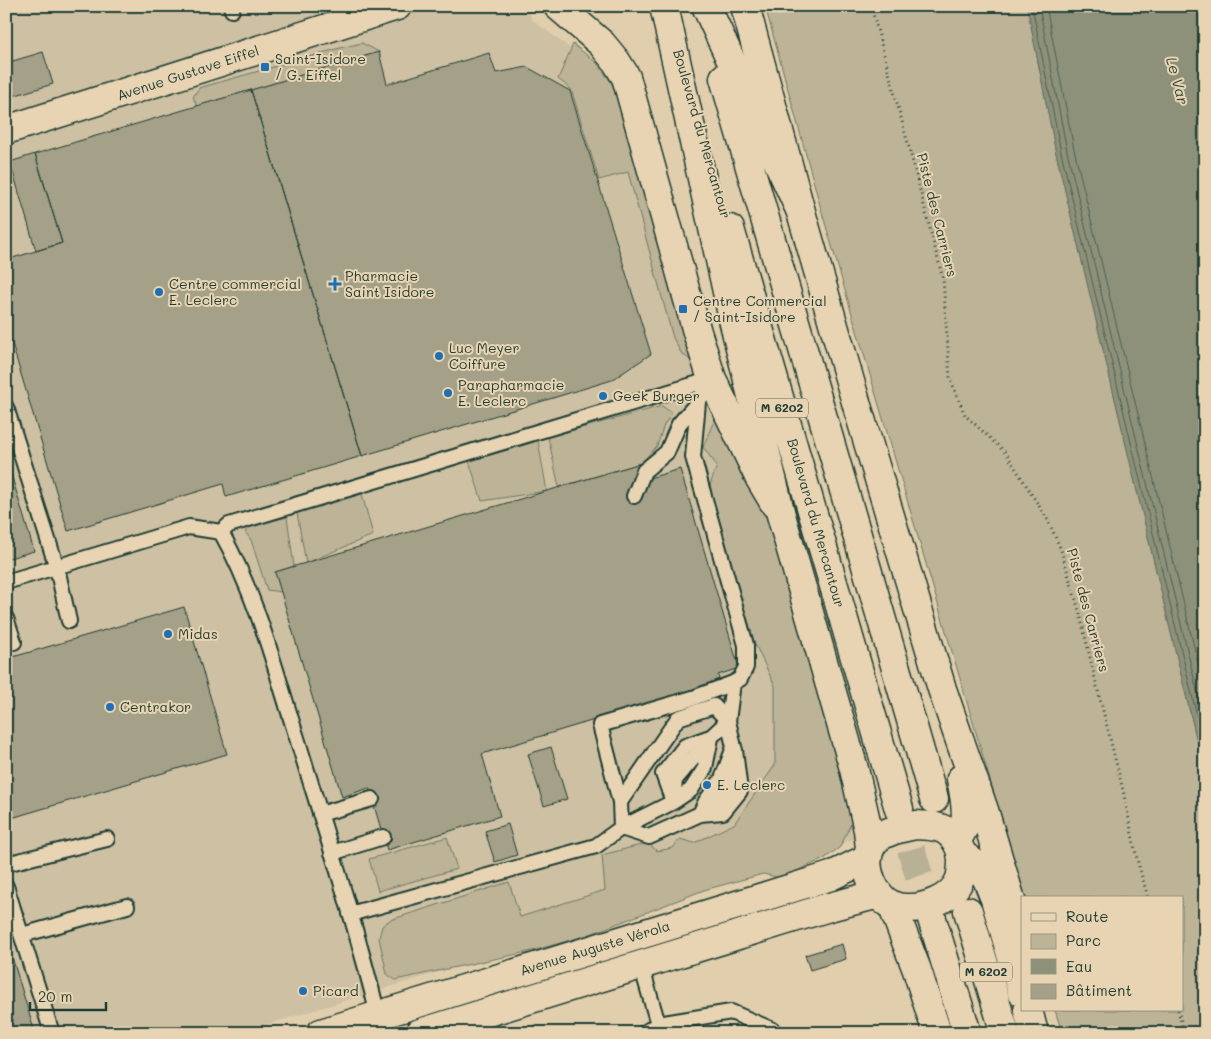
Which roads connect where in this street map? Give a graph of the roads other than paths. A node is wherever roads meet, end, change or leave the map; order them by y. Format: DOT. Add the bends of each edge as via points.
graph roads {
  1 [pos="397,6"];
  2 [pos="558,6"];
  3 [pos="665,6"];
  4 [pos="704,6"];
  5 [pos="745,6"];
  6 [pos="6,130"];
  7 [pos="801,212"];
  8 [pos="705,390"];
  9 [pos="6,407"];
  10 [pos="634,496"];
  11 [pos="781,515"];
  12 [pos="221,532"];
  13 [pos="56,568"];
  14 [pos="6,582"];
  15 [pos="6,618"];
  16 [pos="69,621"];
  17 [pos="14,642"];
  18 [pos="733,683"];
  19 [pos="942,689"];
  20 [pos="728,721"];
  21 [pos="734,747"];
  22 [pos="934,799"];
  23 [pos="372,800"];
  24 [pos="620,802"];
  25 [pos="899,809"];
  26 [pos="320,814"];
  27 [pos="700,814"];
  28 [pos="621,828"];
  29 [pos="383,837"];
  30 [pos="107,839"];
  31 [pos="959,846"];
  32 [pos="332,853"];
  33 [pos="869,853"];
  34 [pos="6,864"];
  35 [pos="6,886"];
  36 [pos="886,900"];
  37 [pos="127,906"];
  38 [pos="968,911"];
  39 [pos="350,914"];
  40 [pos="932,919"];
  41 [pos="1021,934"];
  42 [pos="22,935"];
  43 [pos="640,965"];
  44 [pos="1021,989"];
  45 [pos="1029,1012"];
  46 [pos="1043,1012"];
  47 [pos="378,1015"];
  48 [pos="658,1024"];
  49 [pos="773,1030"];
  50 [pos="52,1033"];
  51 [pos="321,1033"];
  52 [pos="420,1033"];
  53 [pos="644,1033"];
  54 [pos="937,1033"];
  55 [pos="967,1033"];
  56 [pos="1005,1033"];
  57 [pos="1034,1033"];
  58 [pos="1048,1033"];
  1 -- 6 [label="main road, Avenue Gustave Eiffel"];
  2 -- 8 [label="main road" via="602,44 626,77 697,332"];
  3 -- 11 [label="main road" via="732,319"];
  3 -- 25 [label="main road, Boulevard du Mercantour / M 6202"];
  4 -- 7 [label="main road"];
  4 -- 22 [label="main road, M 6202"];
  5 -- 7 [label="main road"];
  7 -- 19 [label="main road"];
  8 -- 10 [label="lane" via="679,424 667,452 644,471"];
  8 -- 11 [label="main road"];
  8 -- 12 [label="lane" via="229,525"];
  8 -- 18 [label="lane" via="693,457 746,645 746,667 740,679"];
  9 -- 13 [label="lane"];
  11 -- 33 [label="main road" via="854,769 868,830"];
  12 -- 13 [label="lane" via="189,527"];
  12 -- 26 [label="lane" via="262,625"];
  13 -- 14 [label="lane"];
  13 -- 16 [label="lane"];
  15 -- 17 [label="lane"];
  18 -- 20 [label="lane"];
  18 -- 24 [label="lane" via="600,725"];
  19 -- 31 [label="main road" via="965,796 966,820"];
  19 -- 41 [label="main road" via="984,810"];
  20 -- 21 [label="lane"];
  20 -- 24 [label="lane" via="714,706 678,718"];
  20 -- 28 [label="lane" via="676,780 673,802"];
  21 -- 27 [label="lane" via="722,779"];
  21 -- 27 [label="lane" via="740,791 723,812"];
  23 -- 26 [label="lane"];
  24 -- 28 [label="lane"];
  26 -- 32 [label="lane"];
  27 -- 28 [label="lane" via="649,836"];
  28 -- 39 [label="lane" via="596,846"];
  29 -- 32 [label="lane"];
  30 -- 34 [label="lane"];
  31 -- 33 [label="main road" via="945,830 916,825 886,833 876,840"];
  31 -- 36 [label="main road" via="963,869 949,894 922,907 907,908"];
  31 -- 44 [label="main road" via="987,879"];
  32 -- 39 [label="lane"];
  33 -- 36 [label="main road" via="868,870 872,883"];
  33 -- 47 [label="main road, Avenue Auguste Vérola" via="831,876"];
  35 -- 42 [label="lane"];
  36 -- 43 [label="main road" via="828,907"];
  36 -- 54 [label="main road" via="917,970"];
  37 -- 42 [label="lane"];
  38 -- 56 [label="main road, M 6202"];
  39 -- 47 [label="lane"];
  40 -- 55 [label="main road, M 6202"];
  42 -- 50 [label="lane"];
  43 -- 48 [label="lane"];
  43 -- 52 [label="main road"];
  45 -- 57 [label="main road"];
  46 -- 58 [label="main road"];
  47 -- 51 [label="main road, Avenue Auguste Vérola"];
  48 -- 49 [label="lane" via="730,1012"];
  48 -- 53 [label="lane"];
}
